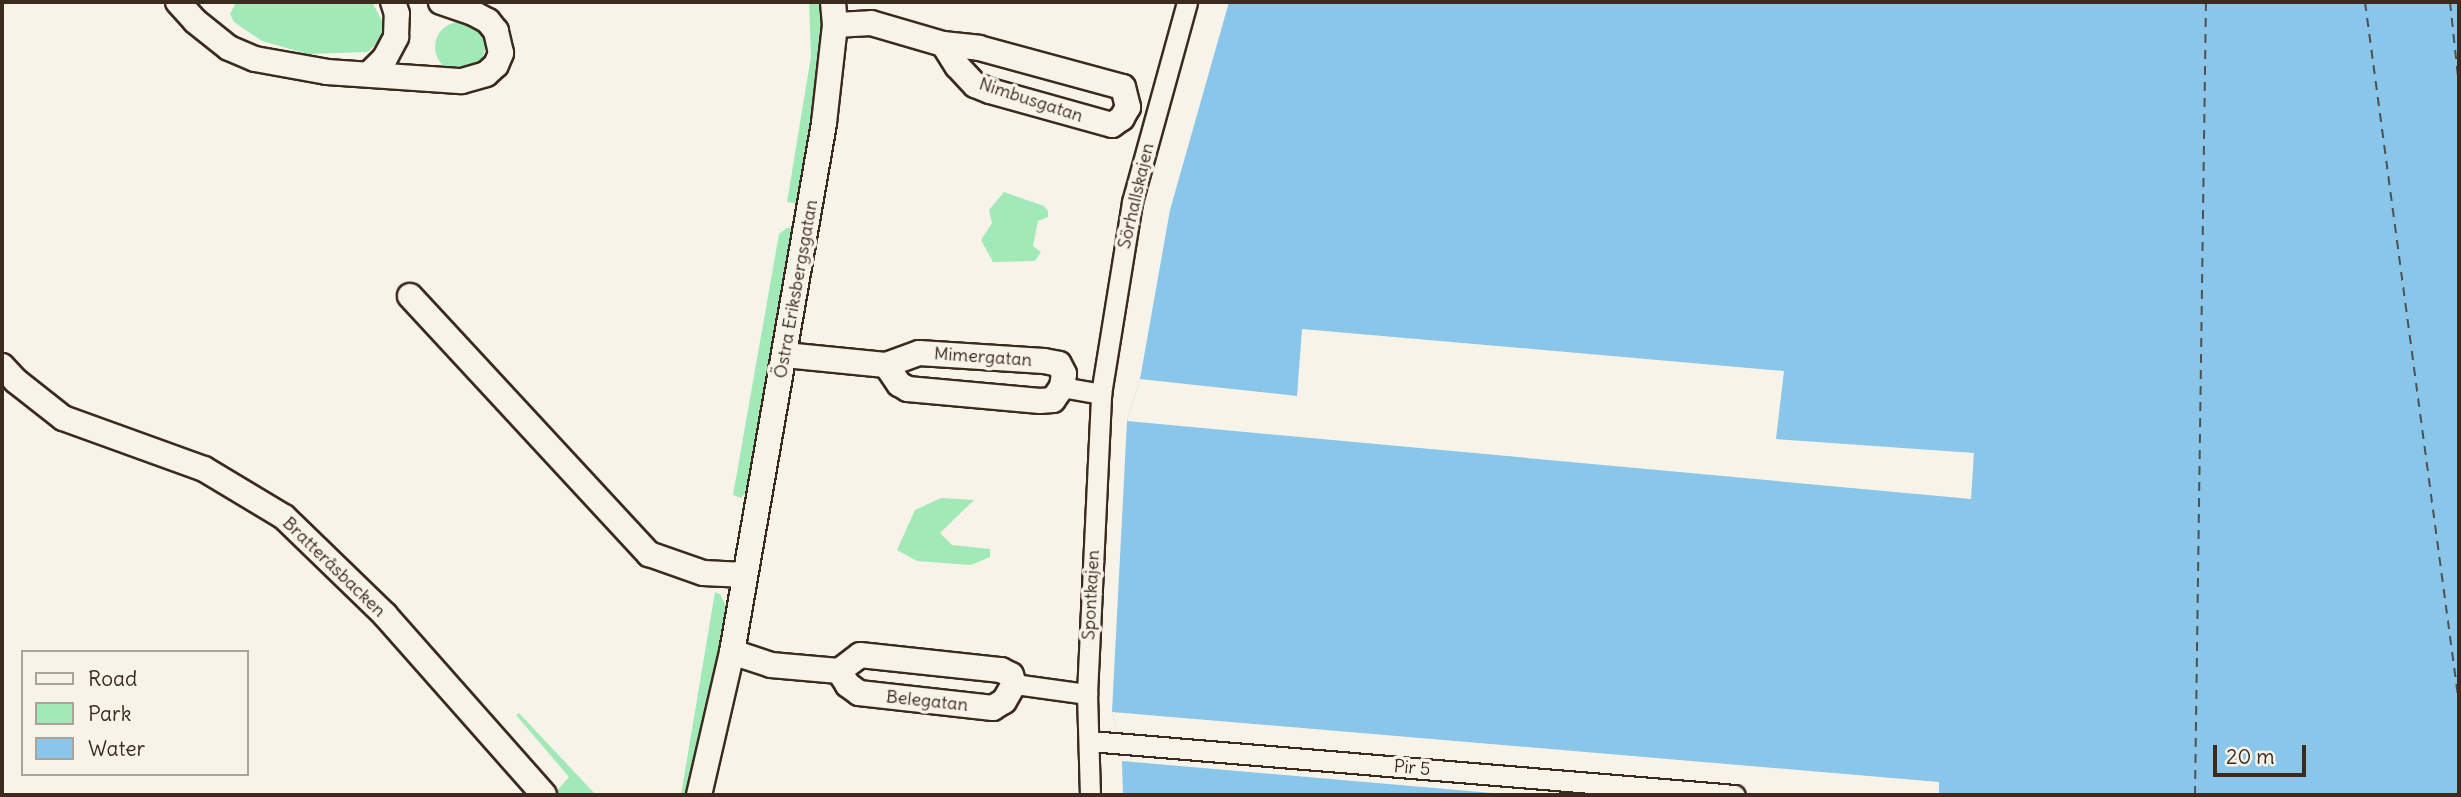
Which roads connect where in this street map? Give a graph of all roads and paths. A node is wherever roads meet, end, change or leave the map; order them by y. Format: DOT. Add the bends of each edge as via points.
graph roads {
  1 [pos="178,2"];
  2 [pos="393,2"];
  3 [pos="441,2"];
  4 [pos="1187,2"];
  5 [pos="834,13"];
  6 [pos="943,44"];
  7 [pos="370,73"];
  8 [pos="1128,107"];
  9 [pos="1155,116"];
  10 [pos="410,296"];
  11 [pos="785,355"];
  12 [pos="886,365"];
  13 [pos="2,366"];
  14 [pos="1062,387"];
  15 [pos="1101,394"];
  16 [pos="746,575"];
  17 [pos="732,652"];
  18 [pos="839,671"];
  19 [pos="1014,684"];
  20 [pos="1087,694"];
  21 [pos="1090,741"];
  22 [pos="544,795"];
  23 [pos="699,795"];
  24 [pos="1090,795"];
  25 [pos="1735,795"];
  1 -- 7 [label="street" via="229,48 255,59 327,72"];
  2 -- 7 [label="street" via="396,37"];
  3 -- 7 [label="street" via="488,21 496,31 500,53 496,65 486,74 463,81"];
  4 -- 9 [label="street, Sörhallskajen"];
  5 -- 6 [label="street, Nimbusgatan"];
  5 -- 11 [label="street, Östra Eriksbergsgatan" via="824,123"];
  6 -- 8 [label="street, Nimbusgatan" via="979,48 1123,87"];
  6 -- 8 [label="street, Nimbusgatan" via="975,85 990,91 1112,125"];
  8 -- 9 [label="street"];
  9 -- 15 [label="street, Sörhallskajen" via="1129,215"];
  10 -- 16 [label="street" via="649,554 703,573"];
  11 -- 12 [label="street, Mimergatan"];
  11 -- 16 [label="street, Östra Eriksbergsgatan"];
  12 -- 14 [label="street" via="908,390 1040,401 1053,400"];
  12 -- 14 [label="street, Mimergatan" via="919,353 1044,361 1059,364 1064,374"];
  13 -- 22 [label="street, Bratteråsbacken" via="63,418 204,469 284,517 385,615"];
  14 -- 15 [label="street"];
  15 -- 20 [label="street, Spontkajen"];
  16 -- 17 [label="street, Östra Eriksbergsgatan"];
  17 -- 18 [label="street" via="771,665"];
  17 -- 23 [label="street, Östra Eriksbergsgatan"];
  18 -- 19 [label="street" via="860,654 1001,670 1011,675"];
  18 -- 19 [label="street, Belegatan" via="859,693 993,708 1004,701"];
  19 -- 20 [label="street"];
  20 -- 21 [label="street, Spontkajen"];
  21 -- 24 [label="street, Spontkajen"];
  21 -- 25 [label="street, Pir 5"];
}
